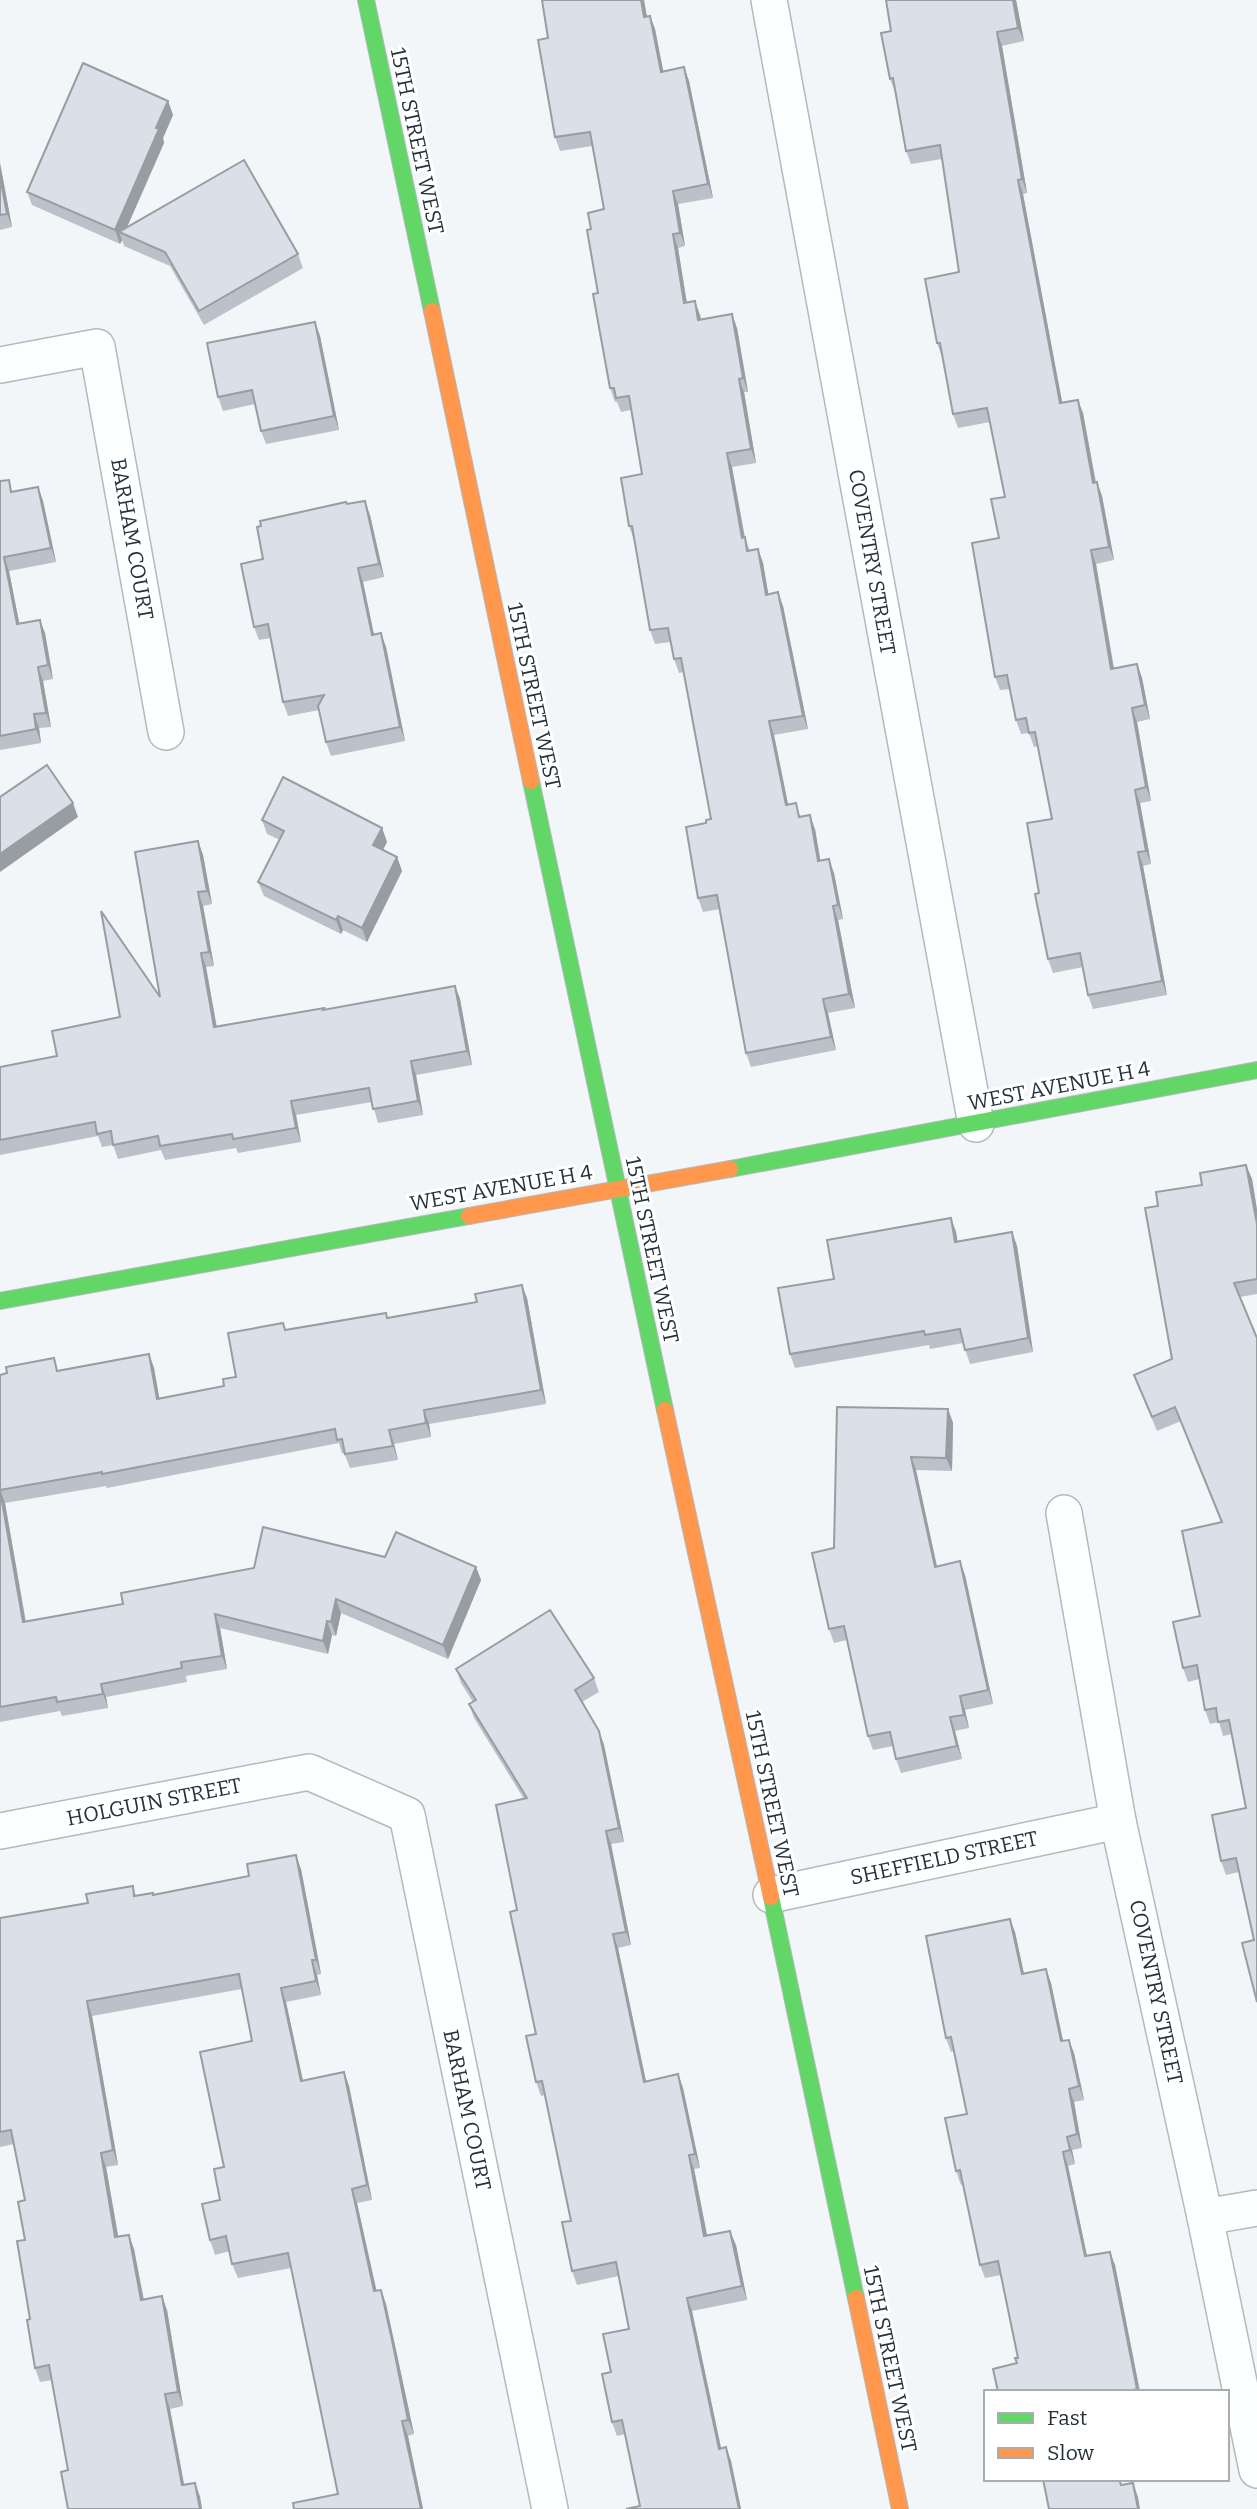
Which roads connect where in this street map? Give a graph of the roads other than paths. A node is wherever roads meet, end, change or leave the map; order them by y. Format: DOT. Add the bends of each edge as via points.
graph roads {
  1 [pos="366,0"];
  2 [pos="769,0"];
  3 [pos="0,365"];
  4 [pos="166,732"];
  5 [pos="1257,1070"];
  6 [pos="976,1124"];
  7 [pos="617,1189"];
  8 [pos="0,1301"];
  9 [pos="1065,1513"];
  10 [pos="309,1772"];
  11 [pos="1118,1821"];
  12 [pos="0,1831"];
  13 [pos="771,1895"];
  14 [pos="1257,2208"];
  15 [pos="1205,2217"];
  16 [pos="1257,2470"];
  17 [pos="550,2509"];
  18 [pos="900,2509"];
  1 -- 7 [label="street, 15TH STREET WEST"];
  2 -- 6 [label="street, COVENTRY STREET"];
  3 -- 4 [label="street, BARHAM COURT" via="97,347"];
  5 -- 6 [label="street, WEST AVENUE H 4"];
  6 -- 7 [label="street, WEST AVENUE H 4"];
  7 -- 8 [label="street, WEST AVENUE H 4"];
  7 -- 13 [label="street, 15TH STREET WEST"];
  9 -- 11 [label="street, COVENTRY STREET"];
  10 -- 12 [label="street, HOLGUIN STREET"];
  10 -- 17 [label="street, BARHAM COURT" via="407,1815"];
  11 -- 13 [label="street, SHEFFIELD STREET"];
  11 -- 15 [label="street, COVENTRY STREET"];
  13 -- 18 [label="street, 15TH STREET WEST"];
  14 -- 15 [label="street"];
  15 -- 16 [label="street, COVENTRY STREET"];
}
